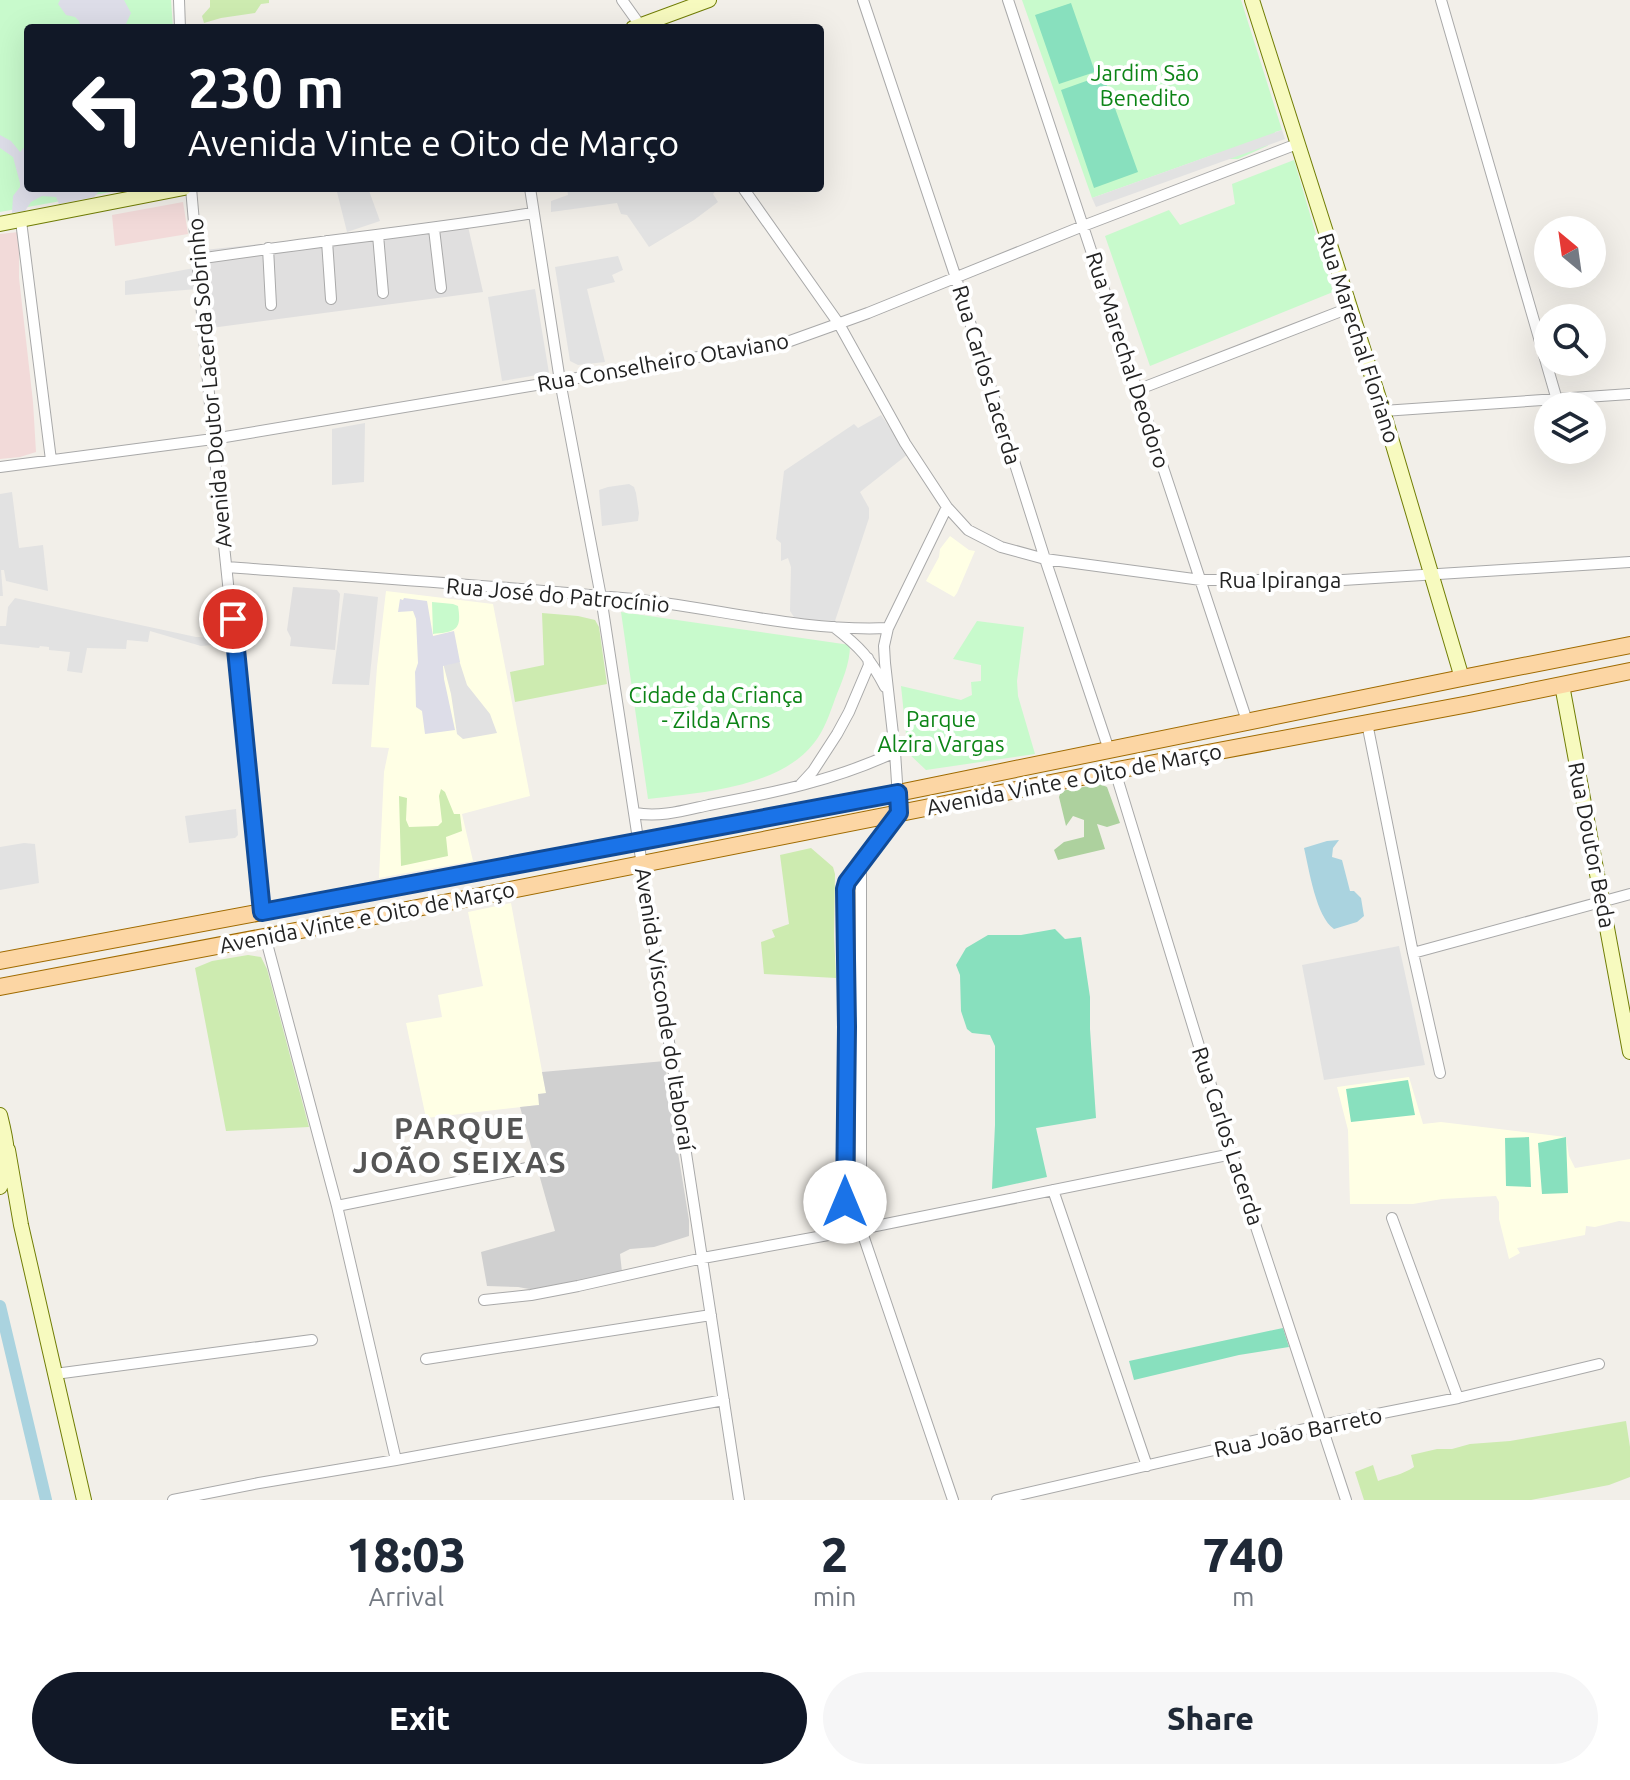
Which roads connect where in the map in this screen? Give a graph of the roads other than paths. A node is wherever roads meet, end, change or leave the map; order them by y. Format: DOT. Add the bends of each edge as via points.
graph roads {
  1 [pos="179,0"];
  2 [pos="622,0"];
  3 [pos="709,0"];
  4 [pos="863,0"];
  5 [pos="1008,0"];
  6 [pos="1252,0"];
  7 [pos="1441,0"];
  8 [pos="180,24"];
  9 [pos="636,24"];
  10 [pos="646,24"];
  11 [pos="1297,144"];
  12 [pos="164,192"];
  13 [pos="191,192"];
  14 [pos="530,192"];
  15 [pos="746,192"];
  16 [pos="533,213"];
  17 [pos="21,221"];
  18 [pos="0,224"];
  19 [pos="1083,226"];
  20 [pos="434,229"];
  21 [pos="378,235"];
  22 [pos="327,241"];
  23 [pos="268,248"];
  24 [pos="198,259"];
  25 [pos="956,278"];
  26 [pos="441,288"];
  27 [pos="383,293"];
  28 [pos="331,299"];
  29 [pos="271,305"];
  30 [pos="1349,308"];
  31 [pos="839,324"];
  32 [pos="560,381"];
  33 [pos="1137,390"];
  34 [pos="1555,392"];
  35 [pos="1630,394"];
  36 [pos="1606,396"];
  37 [pos="1534,401"];
  38 [pos="1383,411"];
  39 [pos="213,439"];
  40 [pos="51,460"];
  41 [pos="0,467"];
  42 [pos="947,507"];
  43 [pos="1045,559"];
  44 [pos="1630,562"];
  45 [pos="227,567"];
  46 [pos="1433,574"];
  47 [pos="1201,580"];
  48 [pos="601,597"];
  49 [pos="834,627"];
  50 [pos="888,628"];
  51 [pos="1630,645"];
  52 [pos="868,658"];
  53 [pos="1630,671"];
  54 [pos="1462,678"];
  55 [pos="1562,685"];
  56 [pos="887,692"];
  57 [pos="1469,704"];
  58 [pos="1247,721"];
  59 [pos="1367,723"];
  60 [pos="1109,750"];
  61 [pos="895,752"];
  62 [pos="1115,771"];
  63 [pos="800,786"];
  64 [pos="898,793"];
  65 [pos="635,813"];
  66 [pos="899,813"];
  67 [pos="639,841"];
  68 [pos="643,864"];
  69 [pos="861,866"];
  70 [pos="1630,894"];
  71 [pos="1603,902"];
  72 [pos="262,912"];
  73 [pos="265,936"];
  74 [pos="1413,953"];
  75 [pos="0,961"];
  76 [pos="0,987"];
  77 [pos="847,1027"];
  78 [pos="861,1027"];
  79 [pos="1630,1052"];
  80 [pos="1440,1073"];
  81 [pos="0,1115"];
  82 [pos="8,1150"];
  83 [pos="1232,1154"];
  84 [pos="527,1168"];
  85 [pos="0,1190"];
  86 [pos="1053,1190"];
  87 [pos="337,1206"];
  88 [pos="1392,1218"];
  89 [pos="21,1225"];
  90 [pos="861,1229"];
  91 [pos="845,1232"];
  92 [pos="703,1258"];
  93 [pos="484,1300"];
  94 [pos="711,1315"];
  95 [pos="312,1340"];
  96 [pos="426,1359"];
  97 [pos="1599,1364"];
  98 [pos="55,1374"];
  99 [pos="1458,1398"];
  100 [pos="724,1400"];
  101 [pos="1322,1425"];
  102 [pos="396,1460"];
  103 [pos="1147,1466"];
  104 [pos="84,1500"];
  105 [pos="173,1500"];
  106 [pos="739,1500"];
  107 [pos="953,1500"];
  108 [pos="997,1500"];
  109 [pos="1346,1500"];
  1 -- 8 [label="street"];
  2 -- 9 [label="street"];
  3 -- 10 [label="main road"];
  4 -- 25 [label="street, Rua Carlos Lacerda"];
  5 -- 19 [label="street, Rua Marechal Deodoro"];
  6 -- 11 [label="main road, Rua Marechal Floriano"];
  7 -- 34 [label="street"];
  11 -- 19 [label="street, Rua Conselheiro Otaviano"];
  11 -- 30 [label="main road, Rua Marechal Floriano"];
  12 -- 17 [label="main road"];
  13 -- 24 [label="street, Avenida Doutor Lacerda Sobrinho"];
  14 -- 16 [label="street, Avenida Visconde do Itaboraí"];
  15 -- 31 [label="street, Rua Ipiranga"];
  16 -- 20 [label="street"];
  16 -- 32 [label="street, Avenida Visconde do Itaboraí"];
  17 -- 18 [label="main road"];
  17 -- 40 [label="street"];
  19 -- 25 [label="street, Rua Conselheiro Otaviano"];
  19 -- 33 [label="street, Rua Marechal Deodoro"];
  20 -- 21 [label="street"];
  20 -- 26 [label="street"];
  21 -- 22 [label="street"];
  21 -- 27 [label="street"];
  22 -- 23 [label="street"];
  22 -- 28 [label="street"];
  23 -- 24 [label="street"];
  23 -- 29 [label="street"];
  24 -- 39 [label="street, Avenida Doutor Lacerda Sobrinho"];
  25 -- 31 [label="street, Rua Conselheiro Otaviano"];
  25 -- 43 [label="street, Rua Carlos Lacerda"];
  30 -- 33 [label="street"];
  30 -- 38 [label="main road, Rua Marechal Floriano"];
  31 -- 32 [label="street, Rua Conselheiro Otaviano" via="790,341"];
  31 -- 42 [label="street, Rua Ipiranga"];
  32 -- 39 [label="street, Rua Conselheiro Otaviano"];
  32 -- 48 [label="street, Avenida Visconde do Itaboraí"];
  33 -- 47 [label="street, Rua Marechal Deodoro"];
  35 -- 36 [label="street"];
  37 -- 38 [label="street"];
  38 -- 46 [label="main road, Rua Marechal Floriano"];
  39 -- 40 [label="street, Rua Conselheiro Otaviano"];
  39 -- 45 [label="street, Avenida Doutor Lacerda Sobrinho"];
  40 -- 41 [label="street, Rua Conselheiro Otaviano"];
  42 -- 43 [label="street, Rua Ipiranga" via="968,530 1001,547"];
  42 -- 50 [label="street"];
  43 -- 47 [label="street, Rua Ipiranga"];
  43 -- 60 [label="street, Rua Carlos Lacerda"];
  44 -- 46 [label="street, Rua Ipiranga"];
  45 -- 48 [label="street, Rua José do Patrocínio"];
  45 -- 72 [label="street, Avenida Doutor Lacerda Sobrinho"];
  46 -- 47 [label="street, Rua Ipiranga"];
  46 -- 54 [label="main road, Rua Marechal Floriano"];
  47 -- 58 [label="street, Rua Marechal Deodoro"];
  48 -- 49 [label="street, Rua José do Patrocínio"];
  48 -- 65 [label="street, Avenida Visconde do Itaboraí"];
  49 -- 50 [label="street, Rua José do Patrocínio"];
  49 -- 52 [label="street"];
  50 -- 56 [label="street"];
  51 -- 54 [label="main road, Avenida Vinte e Oito de Março"];
  52 -- 56 [label="street"];
  52 -- 63 [label="street" via="843,723"];
  53 -- 55 [label="main road, Avenida Vinte e Oito de Março"];
  54 -- 57 [label="main road"];
  54 -- 58 [label="main road, Avenida Vinte e Oito de Março"];
  55 -- 57 [label="main road, Avenida Vinte e Oito de Março"];
  55 -- 71 [label="main road, Rua Doutor Beda"];
  56 -- 61 [label="street"];
  57 -- 59 [label="main road, Avenida Vinte e Oito de Março"];
  58 -- 60 [label="main road, Avenida Vinte e Oito de Março"];
  59 -- 62 [label="main road, Avenida Vinte e Oito de Março"];
  59 -- 74 [label="street"];
  60 -- 64 [label="main road, Avenida Vinte e Oito de Março"];
  61 -- 63 [label="street"];
  61 -- 64 [label="street"];
  62 -- 66 [label="main road, Avenida Vinte e Oito de Março"];
  62 -- 83 [label="street, Rua Carlos Lacerda"];
  63 -- 65 [label="street" via="667,813"];
  64 -- 66 [label="street"];
  64 -- 67 [label="main road, Avenida Vinte e Oito de Março"];
  65 -- 67 [label="street, Avenida Visconde do Itaboraí"];
  66 -- 68 [label="main road, Avenida Vinte e Oito de Março"];
  66 -- 69 [label="street"];
  67 -- 68 [label="street, Avenida Visconde do Itaboraí"];
  67 -- 72 [label="main road, Avenida Vinte e Oito de Março"];
  68 -- 73 [label="main road, Avenida Vinte e Oito de Março"];
  68 -- 92 [label="street, Avenida Visconde do Itaboraí"];
  69 -- 77 [label="street" via="845,889"];
  69 -- 78 [label="street"];
  70 -- 71 [label="street"];
  71 -- 74 [label="street"];
  71 -- 79 [label="main road, Rua Doutor Beda"];
  72 -- 75 [label="main road, Avenida Vinte e Oito de Março"];
  73 -- 76 [label="main road, Avenida Vinte e Oito de Março"];
  73 -- 87 [label="street"];
  74 -- 80 [label="street"];
  77 -- 78 [label="street"];
  77 -- 91 [label="street"];
  78 -- 90 [label="street"];
  81 -- 82 [label="main road"];
  82 -- 85 [label="main road"];
  82 -- 89 [label="main road"];
  83 -- 86 [label="street"];
  83 -- 101 [label="street, Rua Carlos Lacerda"];
  84 -- 87 [label="street"];
  85 -- 89 [label="main road"];
  86 -- 90 [label="street"];
  86 -- 103 [label="street"];
  87 -- 102 [label="street"];
  88 -- 99 [label="street"];
  89 -- 98 [label="main road"];
  90 -- 91 [label="street"];
  90 -- 107 [label="street"];
  91 -- 92 [label="street"];
  92 -- 93 [label="street"];
  92 -- 94 [label="street, Avenida Visconde do Itaboraí"];
  94 -- 96 [label="street"];
  94 -- 100 [label="street, Avenida Visconde do Itaboraí"];
  95 -- 98 [label="street"];
  97 -- 99 [label="street, Rua João Barreto"];
  98 -- 104 [label="main road"];
  99 -- 101 [label="street, Rua João Barreto"];
  100 -- 102 [label="street"];
  100 -- 106 [label="street, Avenida Visconde do Itaboraí"];
  101 -- 103 [label="street, Rua João Barreto"];
  101 -- 109 [label="street, Rua Carlos Lacerda"];
  102 -- 105 [label="street"];
  103 -- 108 [label="street, Rua João Barreto"];
}
